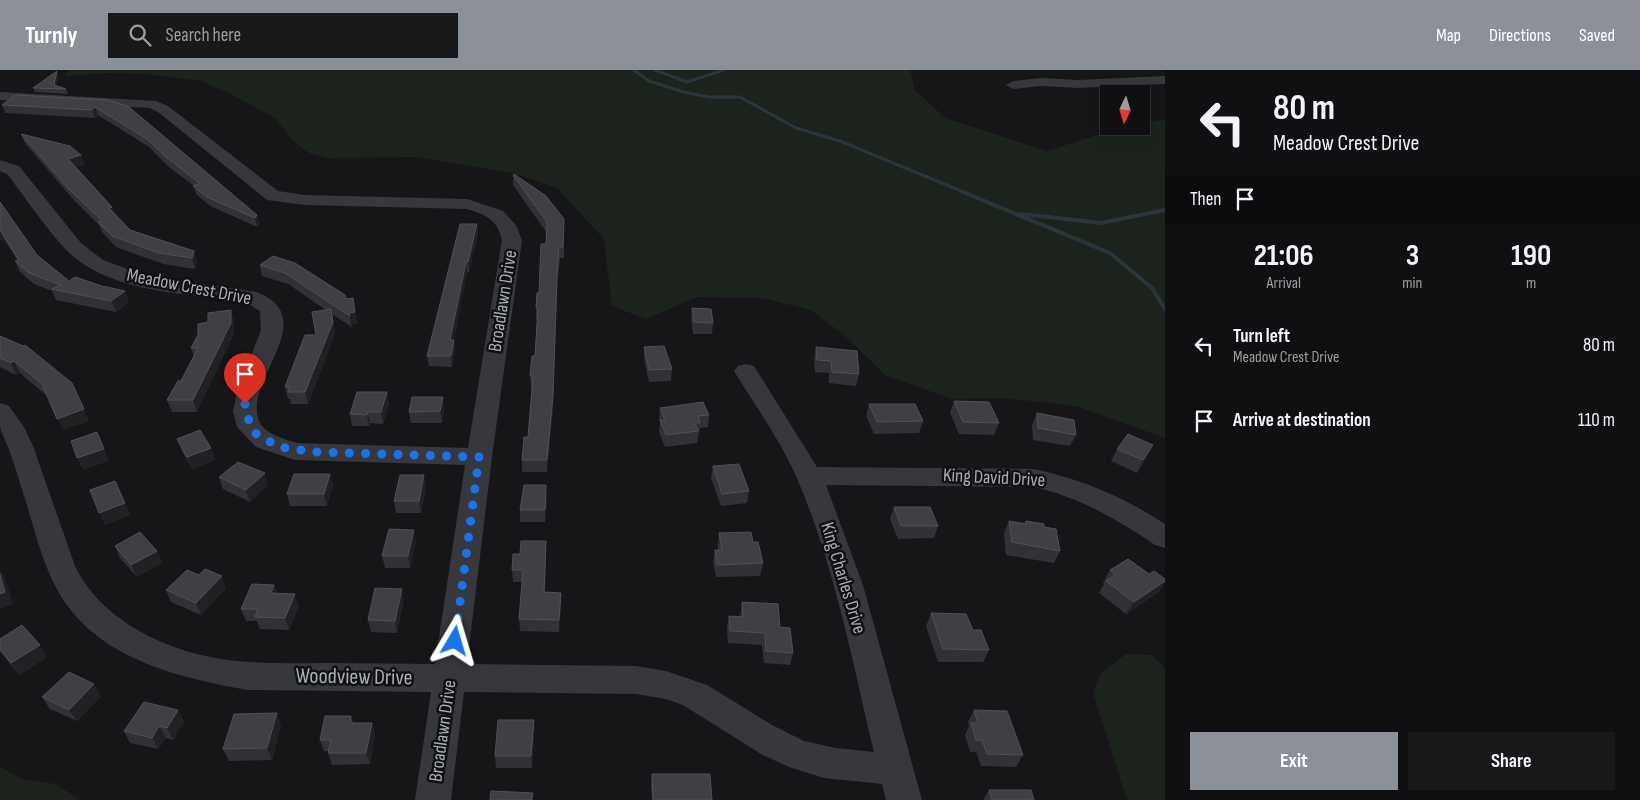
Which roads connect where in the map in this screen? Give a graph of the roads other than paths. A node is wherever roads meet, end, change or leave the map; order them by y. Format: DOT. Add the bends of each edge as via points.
graph roads {
  1 [pos="1165,80"];
  2 [pos="1013,85"];
  3 [pos="0,96"];
  4 [pos="0,165"];
  5 [pos="746,371"];
  6 [pos="0,411"];
  7 [pos="479,457"];
  8 [pos="809,476"];
  9 [pos="1165,538"];
  10 [pos="450,678"];
  11 [pos="896,769"];
  12 [pos="433,800"];
  13 [pos="904,800"];
  1 -- 2 [label="street"];
  3 -- 7 [label="street, Broadlawn Drive" via="135,102 158,106 265,192 282,198 452,203 480,207 498,215 510,229 512,240"];
  4 -- 7 [label="street, Meadow Crest Drive" via="13,170 74,247 96,264 140,280 249,296 271,309 273,333 245,404 249,423 264,440 295,451"];
  5 -- 8 [label="street, King Charles Drive"];
  6 -- 10 [label="street, Woodview Drive" via="14,431 73,589 92,614 115,634 156,654 204,669 248,676"];
  7 -- 10 [label="street, Broadlawn Drive"];
  8 -- 9 [label="street, King David Drive" via="1034,478 1057,482 1102,500"];
  8 -- 11 [label="street, King Charles Drive" via="848,585"];
  10 -- 11 [label="street, Woodview Drive" via="636,680 661,684 693,694 760,736 802,756 840,765"];
  10 -- 12 [label="street, Broadlawn Drive"];
  11 -- 13 [label="street, King Charles Drive"];
}
